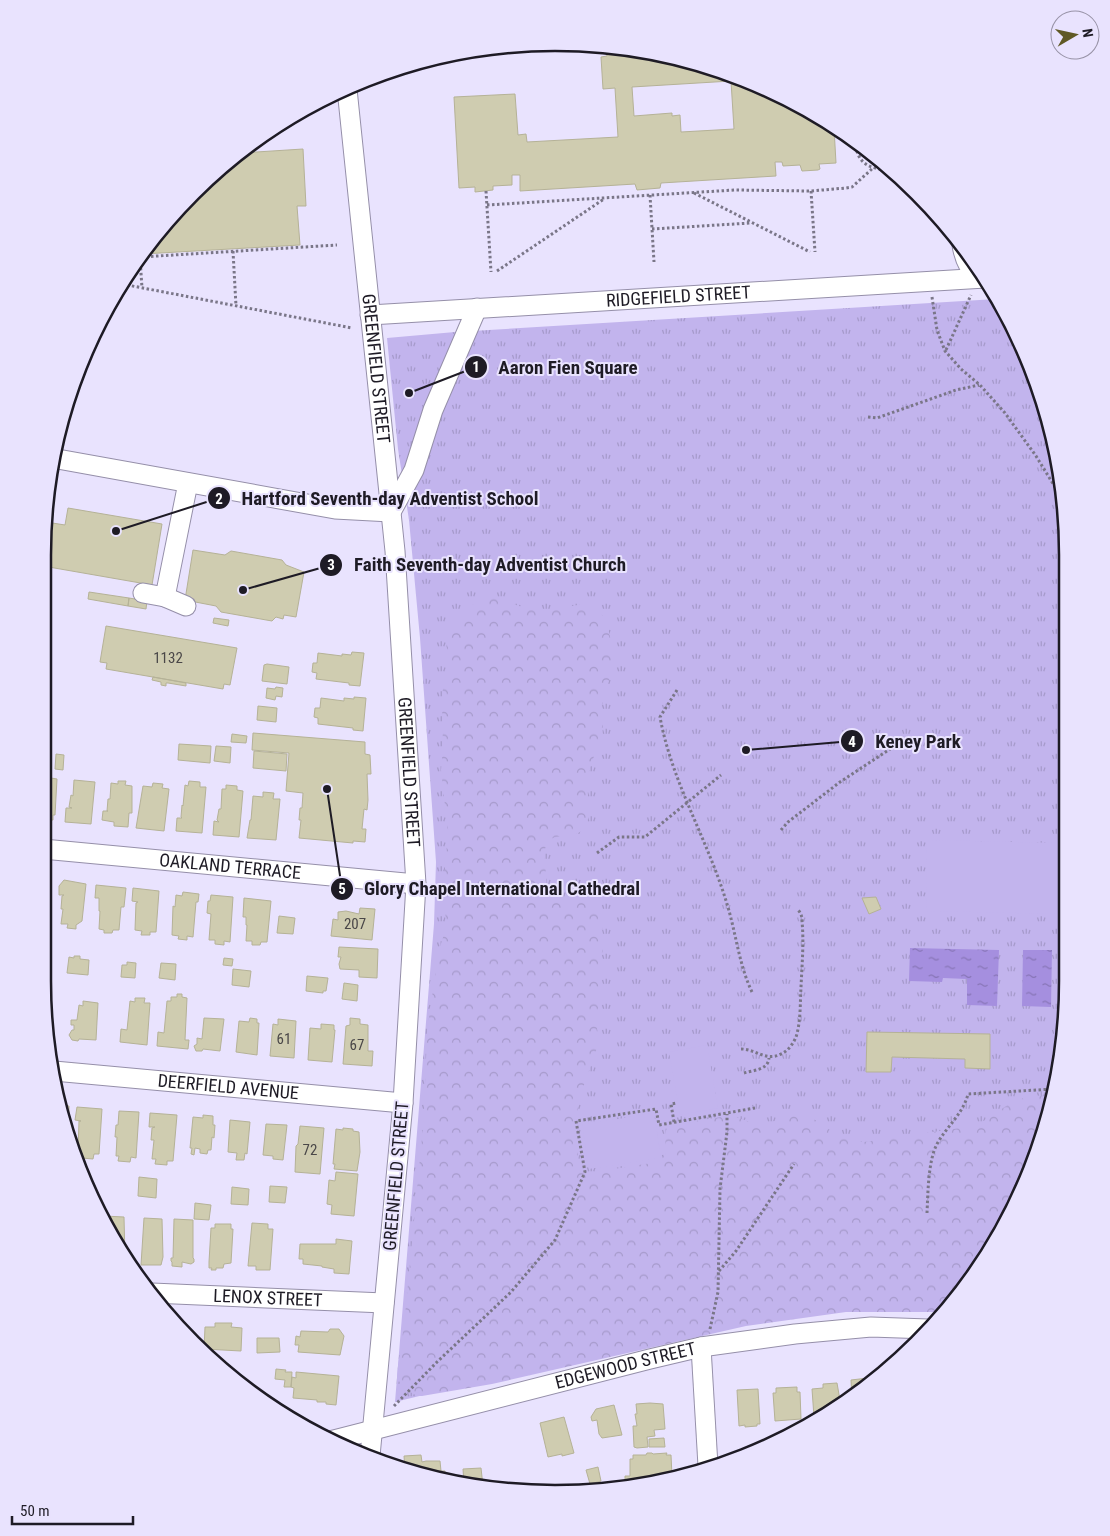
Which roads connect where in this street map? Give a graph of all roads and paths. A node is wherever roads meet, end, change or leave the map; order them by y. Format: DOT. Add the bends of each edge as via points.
graph roads {
  1 [pos="348,96"];
  2 [pos="858,152"];
  3 [pos="873,168"];
  4 [pos="878,169"];
  5 [pos="486,191"];
  6 [pos="811,191"];
  7 [pos="694,193"];
  8 [pos="650,195"];
  9 [pos="606,198"];
  10 [pos="487,205"];
  11 [pos="753,223"];
  12 [pos="652,230"];
  13 [pos="337,245"];
  14 [pos="233,251"];
  15 [pos="810,252"];
  16 [pos="815,252"];
  17 [pos="148,257"];
  18 [pos="654,262"];
  19 [pos="141,267"];
  20 [pos="497,271"];
  21 [pos="491,272"];
  22 [pos="975,277"];
  23 [pos="930,281"];
  24 [pos="979,283"];
  25 [pos="130,286"];
  26 [pos="142,288"];
  27 [pos="236,306"];
  28 [pos="477,308"];
  29 [pos="370,315"];
  30 [pos="352,328"];
  31 [pos="945,351"];
  32 [pos="980,385"];
  33 [pos="868,418"];
  34 [pos="61,460"];
  35 [pos="188,483"];
  36 [pos="1053,484"];
  37 [pos="391,512"];
  38 [pos="143,593"];
  39 [pos="165,597"];
  40 [pos="186,606"];
  41 [pos="677,690"];
  42 [pos="894,744"];
  43 [pos="721,775"];
  44 [pos="688,802"];
  45 [pos="781,830"];
  46 [pos="51,850"];
  47 [pos="597,853"];
  48 [pos="416,884"];
  49 [pos="798,910"];
  50 [pos="752,992"];
  51 [pos="741,1049"];
  52 [pos="769,1058"];
  53 [pos="60,1072"];
  54 [pos="744,1073"];
  55 [pos="1047,1089"];
  56 [pos="403,1103"];
  57 [pos="676,1104"];
  58 [pos="755,1108"];
  59 [pos="726,1114"];
  60 [pos="674,1122"];
  61 [pos="794,1164"];
  62 [pos="926,1213"];
  63 [pos="718,1272"];
  64 [pos="159,1292"];
  65 [pos="384,1303"];
  66 [pos="919,1329"];
  67 [pos="704,1347"];
  68 [pos="391,1410"];
  69 [pos="372,1430"];
  70 [pos="343,1438"];
  71 [pos="371,1449"];
  72 [pos="708,1461"];
  1 -- 29 [label="street, GREENFIELD STREET"];
  2 -- 3 [label="path" via="859,158"];
  3 -- 4 [label="path"];
  3 -- 6 [label="path" via="852,187"];
  5 -- 10 [label="path"];
  6 -- 7 [label="path"];
  6 -- 16 [label="path"];
  7 -- 8 [label="path"];
  7 -- 11 [label="path"];
  8 -- 9 [label="path"];
  8 -- 12 [label="path"];
  9 -- 10 [label="path"];
  9 -- 20 [label="path"];
  10 -- 21 [label="path"];
  11 -- 12 [label="path"];
  11 -- 15 [label="path"];
  12 -- 18 [label="path"];
  13 -- 14 [label="path"];
  14 -- 17 [label="path"];
  14 -- 27 [label="path"];
  19 -- 26 [label="path"];
  22 -- 23 [label="street, RIDGEFIELD STREET"];
  23 -- 28 [label="street, RIDGEFIELD STREET"];
  23 -- 31 [label="path" via="937,330"];
  24 -- 31 [label="path"];
  25 -- 26 [label="path"];
  26 -- 27 [label="path"];
  27 -- 30 [label="path"];
  28 -- 29 [label="street, RIDGEFIELD STREET"];
  28 -- 37 [label="street" via="433,410 414,470"];
  29 -- 37 [label="street, GREENFIELD STREET"];
  31 -- 32 [label="path"];
  32 -- 33 [label="path" via="956,390 877,418"];
  32 -- 36 [label="path" via="1005,413"];
  34 -- 35 [label="street"];
  35 -- 37 [label="street" via="335,509"];
  35 -- 39 [label="street"];
  37 -- 48 [label="street, GREENFIELD STREET"];
  38 -- 39 [label="street"];
  39 -- 40 [label="street"];
  41 -- 44 [label="path" via="660,718 673,768"];
  42 -- 45 [label="path"];
  43 -- 44 [label="path"];
  44 -- 47 [label="path" via="645,837 619,837"];
  44 -- 50 [label="path" via="727,904"];
  46 -- 48 [label="street, OAKLAND TERRACE"];
  48 -- 56 [label="street, GREENFIELD STREET"];
  49 -- 52 [label="path" via="802,920 800,1019 789,1049"];
  51 -- 52 [label="path"];
  52 -- 54 [label="path" via="765,1067"];
  53 -- 56 [label="street, DEERFIELD AVENUE"];
  55 -- 62 [label="path" via="968,1094 958,1116 936,1145"];
  56 -- 65 [label="street, GREENFIELD STREET"];
  57 -- 60 [label="path" via="671,1104"];
  58 -- 59 [label="path"];
  59 -- 60 [label="path"];
  59 -- 63 [label="path" via="728,1132 720,1189"];
  60 -- 68 [label="path" via="659,1124 656,1109 576,1121 584,1172 555,1240 511,1292"];
  61 -- 63 [label="path" via="736,1251"];
  63 -- 67 [label="path" via="718,1292"];
  64 -- 65 [label="street, LENOX STREET"];
  65 -- 69 [label="street, GREENFIELD STREET"];
  66 -- 67 [label="street, EDGEWOOD STREET" via="871,1326"];
  67 -- 69 [label="street, EDGEWOOD STREET"];
  67 -- 72 [label="street"];
  69 -- 70 [label="street, EDGEWOOD STREET"];
  69 -- 71 [label="street, GREENFIELD STREET"];
}
